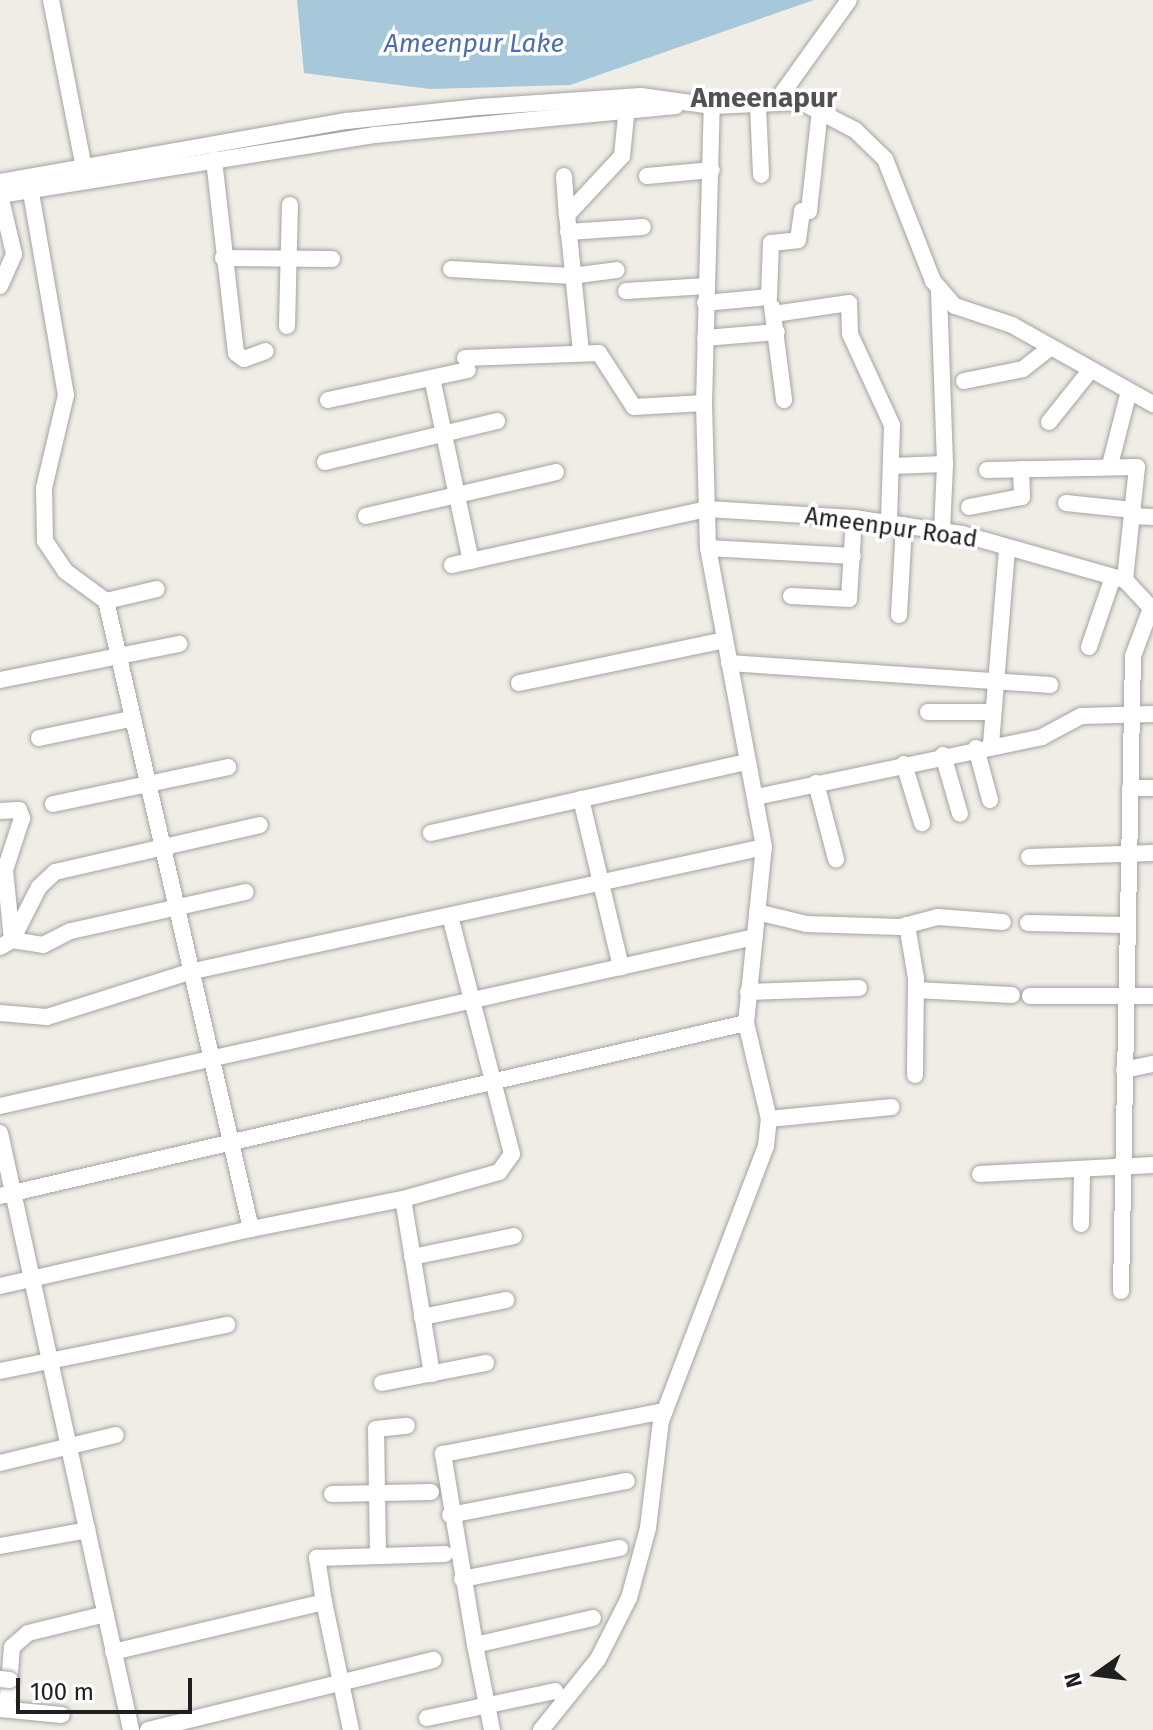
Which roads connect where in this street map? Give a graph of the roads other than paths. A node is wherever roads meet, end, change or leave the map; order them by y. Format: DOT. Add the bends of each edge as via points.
graph roads {
  1 [pos="51,0"];
  2 [pos="849,0"];
  3 [pos="776,102"];
  4 [pos="688,104"];
  5 [pos="758,105"];
  6 [pos="712,106"];
  7 [pos="820,109"];
  8 [pos="626,116"];
  9 [pos="214,160"];
  10 [pos="712,170"];
  11 [pos="84,172"];
  12 [pos="761,175"];
  13 [pos="564,176"];
  14 [pos="647,176"];
  15 [pos="0,182"];
  16 [pos="30,182"];
  17 [pos="0,195"];
  18 [pos="290,205"];
  19 [pos="568,224"];
  20 [pos="643,227"];
  21 [pos="223,258"];
  22 [pos="289,258"];
  23 [pos="332,259"];
  24 [pos="451,269"];
  25 [pos="617,270"];
  26 [pos="571,276"];
  27 [pos="0,286"];
  28 [pos="707,286"];
  29 [pos="939,289"];
  30 [pos="626,291"];
  31 [pos="705,303"];
  32 [pos="772,306"];
  33 [pos="287,326"];
  34 [pos="777,332"];
  35 [pos="705,338"];
  36 [pos="1050,348"];
  37 [pos="266,351"];
  38 [pos="581,352"];
  39 [pos="1089,372"];
  40 [pos="432,378"];
  41 [pos="964,381"];
  42 [pos="1128,395"];
  43 [pos="328,400"];
  44 [pos="784,400"];
  45 [pos="704,403"];
  46 [pos="1153,404"];
  47 [pos="497,421"];
  48 [pos="1049,422"];
  49 [pos="444,433"];
  50 [pos="325,462"];
  51 [pos="945,464"];
  52 [pos="1110,465"];
  53 [pos="891,466"];
  54 [pos="1021,469"];
  55 [pos="987,470"];
  56 [pos="556,472"];
  57 [pos="458,498"];
  58 [pos="1066,503"];
  59 [pos="969,507"];
  60 [pos="707,509"];
  61 [pos="1132,513"];
  62 [pos="366,516"];
  63 [pos="1153,517"];
  64 [pos="854,518"];
  65 [pos="896,524"];
  66 [pos="942,531"];
  67 [pos="708,548"];
  68 [pos="1007,548"];
  69 [pos="853,556"];
  70 [pos="471,561"];
  71 [pos="452,565"];
  72 [pos="1119,579"];
  73 [pos="157,589"];
  74 [pos="791,596"];
  75 [pos="106,601"];
  76 [pos="1152,609"];
  77 [pos="899,615"];
  78 [pos="725,640"];
  79 [pos="179,644"];
  80 [pos="1089,647"];
  81 [pos="117,656"];
  82 [pos="729,663"];
  83 [pos="0,680"];
  84 [pos="994,682"];
  85 [pos="519,683"];
  86 [pos="1050,685"];
  87 [pos="928,712"];
  88 [pos="992,712"];
  89 [pos="1153,714"];
  90 [pos="1133,715"];
  91 [pos="130,719"];
  92 [pos="39,738"];
  93 [pos="984,746"];
  94 [pos="943,755"];
  95 [pos="745,762"];
  96 [pos="904,764"];
  97 [pos="228,767"];
  98 [pos="146,783"];
  99 [pos="816,783"];
  100 [pos="1130,788"];
  101 [pos="1153,788"];
  102 [pos="756,797"];
  103 [pos="581,799"];
  104 [pos="990,800"];
  105 [pos="53,804"];
  106 [pos="0,811"];
  107 [pos="960,814"];
  108 [pos="922,823"];
  109 [pos="260,825"];
  110 [pos="431,833"];
  111 [pos="161,847"];
  112 [pos="764,847"];
  113 [pos="1127,853"];
  114 [pos="1153,853"];
  115 [pos="1029,857"];
  116 [pos="836,859"];
  117 [pos="597,883"];
  118 [pos="246,892"];
  119 [pos="175,909"];
  120 [pos="757,912"];
  121 [pos="450,916"];
  122 [pos="1003,922"];
  123 [pos="1028,923"];
  124 [pos="907,925"];
  125 [pos="1125,925"];
  126 [pos="754,937"];
  127 [pos="6,943"];
  128 [pos="621,967"];
  129 [pos="189,972"];
  130 [pos="859,988"];
  131 [pos="916,990"];
  132 [pos="748,992"];
  133 [pos="1012,995"];
  134 [pos="1125,995"];
  135 [pos="1030,996"];
  136 [pos="1153,996"];
  137 [pos="472,999"];
  138 [pos="0,1013"];
  139 [pos="746,1023"];
  140 [pos="213,1058"];
  141 [pos="1153,1064"];
  142 [pos="1124,1070"];
  143 [pos="915,1075"];
  144 [pos="492,1082"];
  145 [pos="0,1106"];
  146 [pos="891,1107"];
  147 [pos="769,1119"];
  148 [pos="0,1133"];
  149 [pos="231,1143"];
  150 [pos="1122,1165"];
  151 [pos="1153,1165"];
  152 [pos="1082,1170"];
  153 [pos="980,1174"];
  154 [pos="7,1195"];
  155 [pos="403,1199"];
  156 [pos="1081,1224"];
  157 [pos="251,1229"];
  158 [pos="514,1236"];
  159 [pos="412,1257"];
  160 [pos="33,1278"];
  161 [pos="0,1286"];
  162 [pos="1121,1291"];
  163 [pos="506,1300"];
  164 [pos="422,1317"];
  165 [pos="227,1325"];
  166 [pos="52,1361"];
  167 [pos="486,1363"];
  168 [pos="0,1371"];
  169 [pos="432,1374"];
  170 [pos="382,1383"];
  171 [pos="665,1411"];
  172 [pos="407,1426"];
  173 [pos="116,1435"];
  174 [pos="71,1445"];
  175 [pos="0,1463"];
  176 [pos="627,1481"];
  177 [pos="431,1492"];
  178 [pos="377,1493"];
  179 [pos="332,1494"];
  180 [pos="450,1515"];
  181 [pos="88,1530"];
  182 [pos="0,1546"];
  183 [pos="620,1548"];
  184 [pos="445,1554"];
  185 [pos="378,1556"];
  186 [pos="462,1579"];
  187 [pos="324,1602"];
  188 [pos="106,1614"];
  189 [pos="593,1618"];
  190 [pos="475,1645"];
  191 [pos="113,1652"];
  192 [pos="434,1660"];
  193 [pos="340,1680"];
  194 [pos="555,1691"];
  195 [pos="487,1705"];
  196 [pos="4,1709"];
  197 [pos="62,1715"];
  198 [pos="427,1718"];
  199 [pos="131,1730"];
  200 [pos="148,1730"];
  201 [pos="351,1730"];
  202 [pos="492,1730"];
  203 [pos="541,1730"];
  1 -- 11 [label="street"];
  2 -- 3 [label="street"];
  3 -- 5 [label="street"];
  3 -- 7 [label="street"];
  4 -- 6 [label="street"];
  4 -- 8 [label="street"];
  4 -- 11 [label="street" via="641,96 479,107"];
  5 -- 6 [label="street"];
  5 -- 12 [label="street"];
  6 -- 10 [label="street"];
  7 -- 29 [label="street" via="885,159"];
  7 -- 32 [label="street" via="809,211 802,211 798,240 771,243"];
  8 -- 9 [label="street" via="375,135"];
  8 -- 19 [label="street" via="622,156"];
  9 -- 11 [label="street"];
  9 -- 21 [label="street"];
  10 -- 14 [label="street"];
  10 -- 28 [label="street"];
  11 -- 16 [label="street"];
  13 -- 19 [label="street"];
  15 -- 16 [label="street"];
  16 -- 17 [label="street"];
  16 -- 75 [label="street" via="66,395 44,488 45,541 65,571"];
  17 -- 27 [label="street" via="14,254"];
  18 -- 22 [label="street"];
  19 -- 20 [label="street"];
  19 -- 26 [label="street"];
  21 -- 22 [label="street"];
  21 -- 37 [label="street" via="236,353 244,359"];
  22 -- 23 [label="street"];
  22 -- 33 [label="street"];
  24 -- 26 [label="street"];
  25 -- 26 [label="street"];
  26 -- 38 [label="street"];
  28 -- 30 [label="street"];
  28 -- 31 [label="street"];
  29 -- 36 [label="street" via="955,306 1012,325"];
  29 -- 51 [label="street"];
  31 -- 32 [label="street"];
  31 -- 35 [label="street"];
  32 -- 34 [label="street"];
  32 -- 53 [label="street" via="849,303 850,334 892,425"];
  34 -- 35 [label="street"];
  34 -- 44 [label="street"];
  35 -- 45 [label="street"];
  36 -- 39 [label="street"];
  36 -- 41 [label="street" via="1023,369"];
  38 -- 40 [label="street" via="466,364"];
  38 -- 45 [label="street" via="599,353 634,407"];
  39 -- 42 [label="street"];
  39 -- 48 [label="street"];
  40 -- 43 [label="street"];
  40 -- 49 [label="street"];
  42 -- 46 [label="street"];
  42 -- 52 [label="street"];
  45 -- 60 [label="street"];
  47 -- 49 [label="street"];
  49 -- 50 [label="street"];
  49 -- 57 [label="street"];
  51 -- 53 [label="street"];
  51 -- 66 [label="street"];
  52 -- 54 [label="street"];
  52 -- 61 [label="street" via="1137,467"];
  53 -- 65 [label="street"];
  54 -- 55 [label="street"];
  54 -- 59 [label="street" via="1022,497"];
  56 -- 57 [label="street"];
  57 -- 62 [label="street"];
  57 -- 70 [label="street"];
  58 -- 61 [label="street"];
  60 -- 64 [label="street, Ameenpur Road"];
  60 -- 67 [label="street"];
  60 -- 70 [label="street, Ameenpur Road"];
  61 -- 63 [label="street"];
  61 -- 72 [label="street"];
  64 -- 65 [label="street, Ameenpur Road"];
  64 -- 69 [label="street"];
  65 -- 66 [label="street, Ameenpur Road"];
  65 -- 77 [label="street"];
  66 -- 68 [label="street, Ameenpur Road"];
  67 -- 69 [label="street"];
  67 -- 78 [label="street"];
  68 -- 72 [label="street, Ameenpur Road"];
  68 -- 84 [label="street"];
  69 -- 74 [label="street" via="849,599"];
  70 -- 71 [label="street, Ameenpur Road"];
  72 -- 76 [label="street"];
  72 -- 80 [label="street"];
  73 -- 75 [label="street"];
  75 -- 81 [label="street"];
  76 -- 90 [label="street" via="1133,656"];
  78 -- 82 [label="street"];
  78 -- 85 [label="street"];
  79 -- 81 [label="street"];
  81 -- 83 [label="street"];
  81 -- 91 [label="street"];
  82 -- 84 [label="street"];
  82 -- 95 [label="street"];
  84 -- 86 [label="street"];
  84 -- 88 [label="street"];
  87 -- 88 [label="street"];
  88 -- 93 [label="street"];
  89 -- 90 [label="street"];
  90 -- 93 [label="street" via="1081,716 1042,737"];
  90 -- 100 [label="street"];
  91 -- 92 [label="street"];
  91 -- 98 [label="street"];
  93 -- 94 [label="street"];
  93 -- 104 [label="street"];
  94 -- 96 [label="street"];
  94 -- 107 [label="street"];
  95 -- 102 [label="street"];
  95 -- 103 [label="street"];
  96 -- 99 [label="street"];
  96 -- 108 [label="street"];
  97 -- 98 [label="street"];
  98 -- 105 [label="street"];
  98 -- 111 [label="street"];
  99 -- 102 [label="street"];
  99 -- 116 [label="street"];
  100 -- 101 [label="street"];
  100 -- 113 [label="street"];
  102 -- 112 [label="street"];
  103 -- 110 [label="street"];
  103 -- 117 [label="street"];
  106 -- 127 [label="street" via="19,810 22,818 5,870"];
  109 -- 111 [label="street"];
  111 -- 119 [label="street"];
  111 -- 127 [label="street" via="55,872 39,887"];
  112 -- 117 [label="street"];
  112 -- 120 [label="street"];
  113 -- 114 [label="street"];
  113 -- 115 [label="street"];
  113 -- 125 [label="street"];
  117 -- 121 [label="street"];
  117 -- 128 [label="street"];
  118 -- 119 [label="street"];
  119 -- 127 [label="street" via="71,931 43,945"];
  119 -- 129 [label="street"];
  120 -- 124 [label="street" via="807,924"];
  120 -- 126 [label="street"];
  121 -- 129 [label="street"];
  121 -- 137 [label="street"];
  122 -- 124 [label="street" via="938,917"];
  123 -- 125 [label="street"];
  124 -- 131 [label="street"];
  125 -- 134 [label="street"];
  126 -- 128 [label="street"];
  126 -- 132 [label="street"];
  128 -- 137 [label="street"];
  129 -- 138 [label="street" via="47,1017"];
  129 -- 140 [label="street"];
  130 -- 132 [label="street"];
  131 -- 133 [label="street"];
  131 -- 143 [label="street"];
  132 -- 139 [label="street"];
  134 -- 135 [label="street"];
  134 -- 136 [label="street"];
  134 -- 142 [label="street"];
  137 -- 140 [label="street"];
  137 -- 144 [label="street"];
  139 -- 144 [label="street"];
  139 -- 147 [label="street"];
  140 -- 145 [label="street"];
  140 -- 149 [label="street"];
  141 -- 142 [label="street"];
  142 -- 150 [label="street"];
  144 -- 149 [label="street"];
  144 -- 155 [label="street" via="510,1164"];
  146 -- 147 [label="street"];
  147 -- 171 [label="street" via="766,1146"];
  148 -- 154 [label="street"];
  149 -- 154 [label="street"];
  149 -- 157 [label="street"];
  150 -- 151 [label="street"];
  150 -- 152 [label="street"];
  150 -- 162 [label="street"];
  152 -- 153 [label="street"];
  152 -- 156 [label="street"];
  154 -- 160 [label="street"];
  155 -- 157 [label="street"];
  155 -- 159 [label="street"];
  157 -- 160 [label="street"];
  158 -- 159 [label="street"];
  159 -- 164 [label="street"];
  160 -- 161 [label="street"];
  160 -- 166 [label="street"];
  163 -- 164 [label="street"];
  164 -- 169 [label="street"];
  165 -- 166 [label="street"];
  166 -- 168 [label="street"];
  166 -- 174 [label="street"];
  167 -- 169 [label="street"];
  169 -- 170 [label="street"];
  171 -- 180 [label="street" via="443,1454"];
  171 -- 203 [label="street" via="648,1528 629,1598 598,1659"];
  172 -- 178 [label="street" via="376,1429"];
  173 -- 174 [label="street"];
  174 -- 175 [label="street"];
  174 -- 181 [label="street"];
  176 -- 180 [label="street"];
  177 -- 178 [label="street"];
  178 -- 179 [label="street"];
  178 -- 185 [label="street"];
  180 -- 186 [label="street"];
  181 -- 182 [label="street"];
  181 -- 188 [label="street"];
  183 -- 186 [label="street"];
  184 -- 185 [label="street"];
  185 -- 187 [label="street" via="317,1558"];
  186 -- 190 [label="street"];
  187 -- 191 [label="street"];
  187 -- 193 [label="street"];
  188 -- 191 [label="street"];
  188 -- 196 [label="street" via="28,1633 12,1647"];
  189 -- 190 [label="street"];
  190 -- 195 [label="street"];
  191 -- 199 [label="street"];
  192 -- 193 [label="street"];
  193 -- 200 [label="street"];
  193 -- 201 [label="street"];
  194 -- 195 [label="street"];
  195 -- 198 [label="street"];
  195 -- 202 [label="street"];
  196 -- 197 [label="street"];
}
